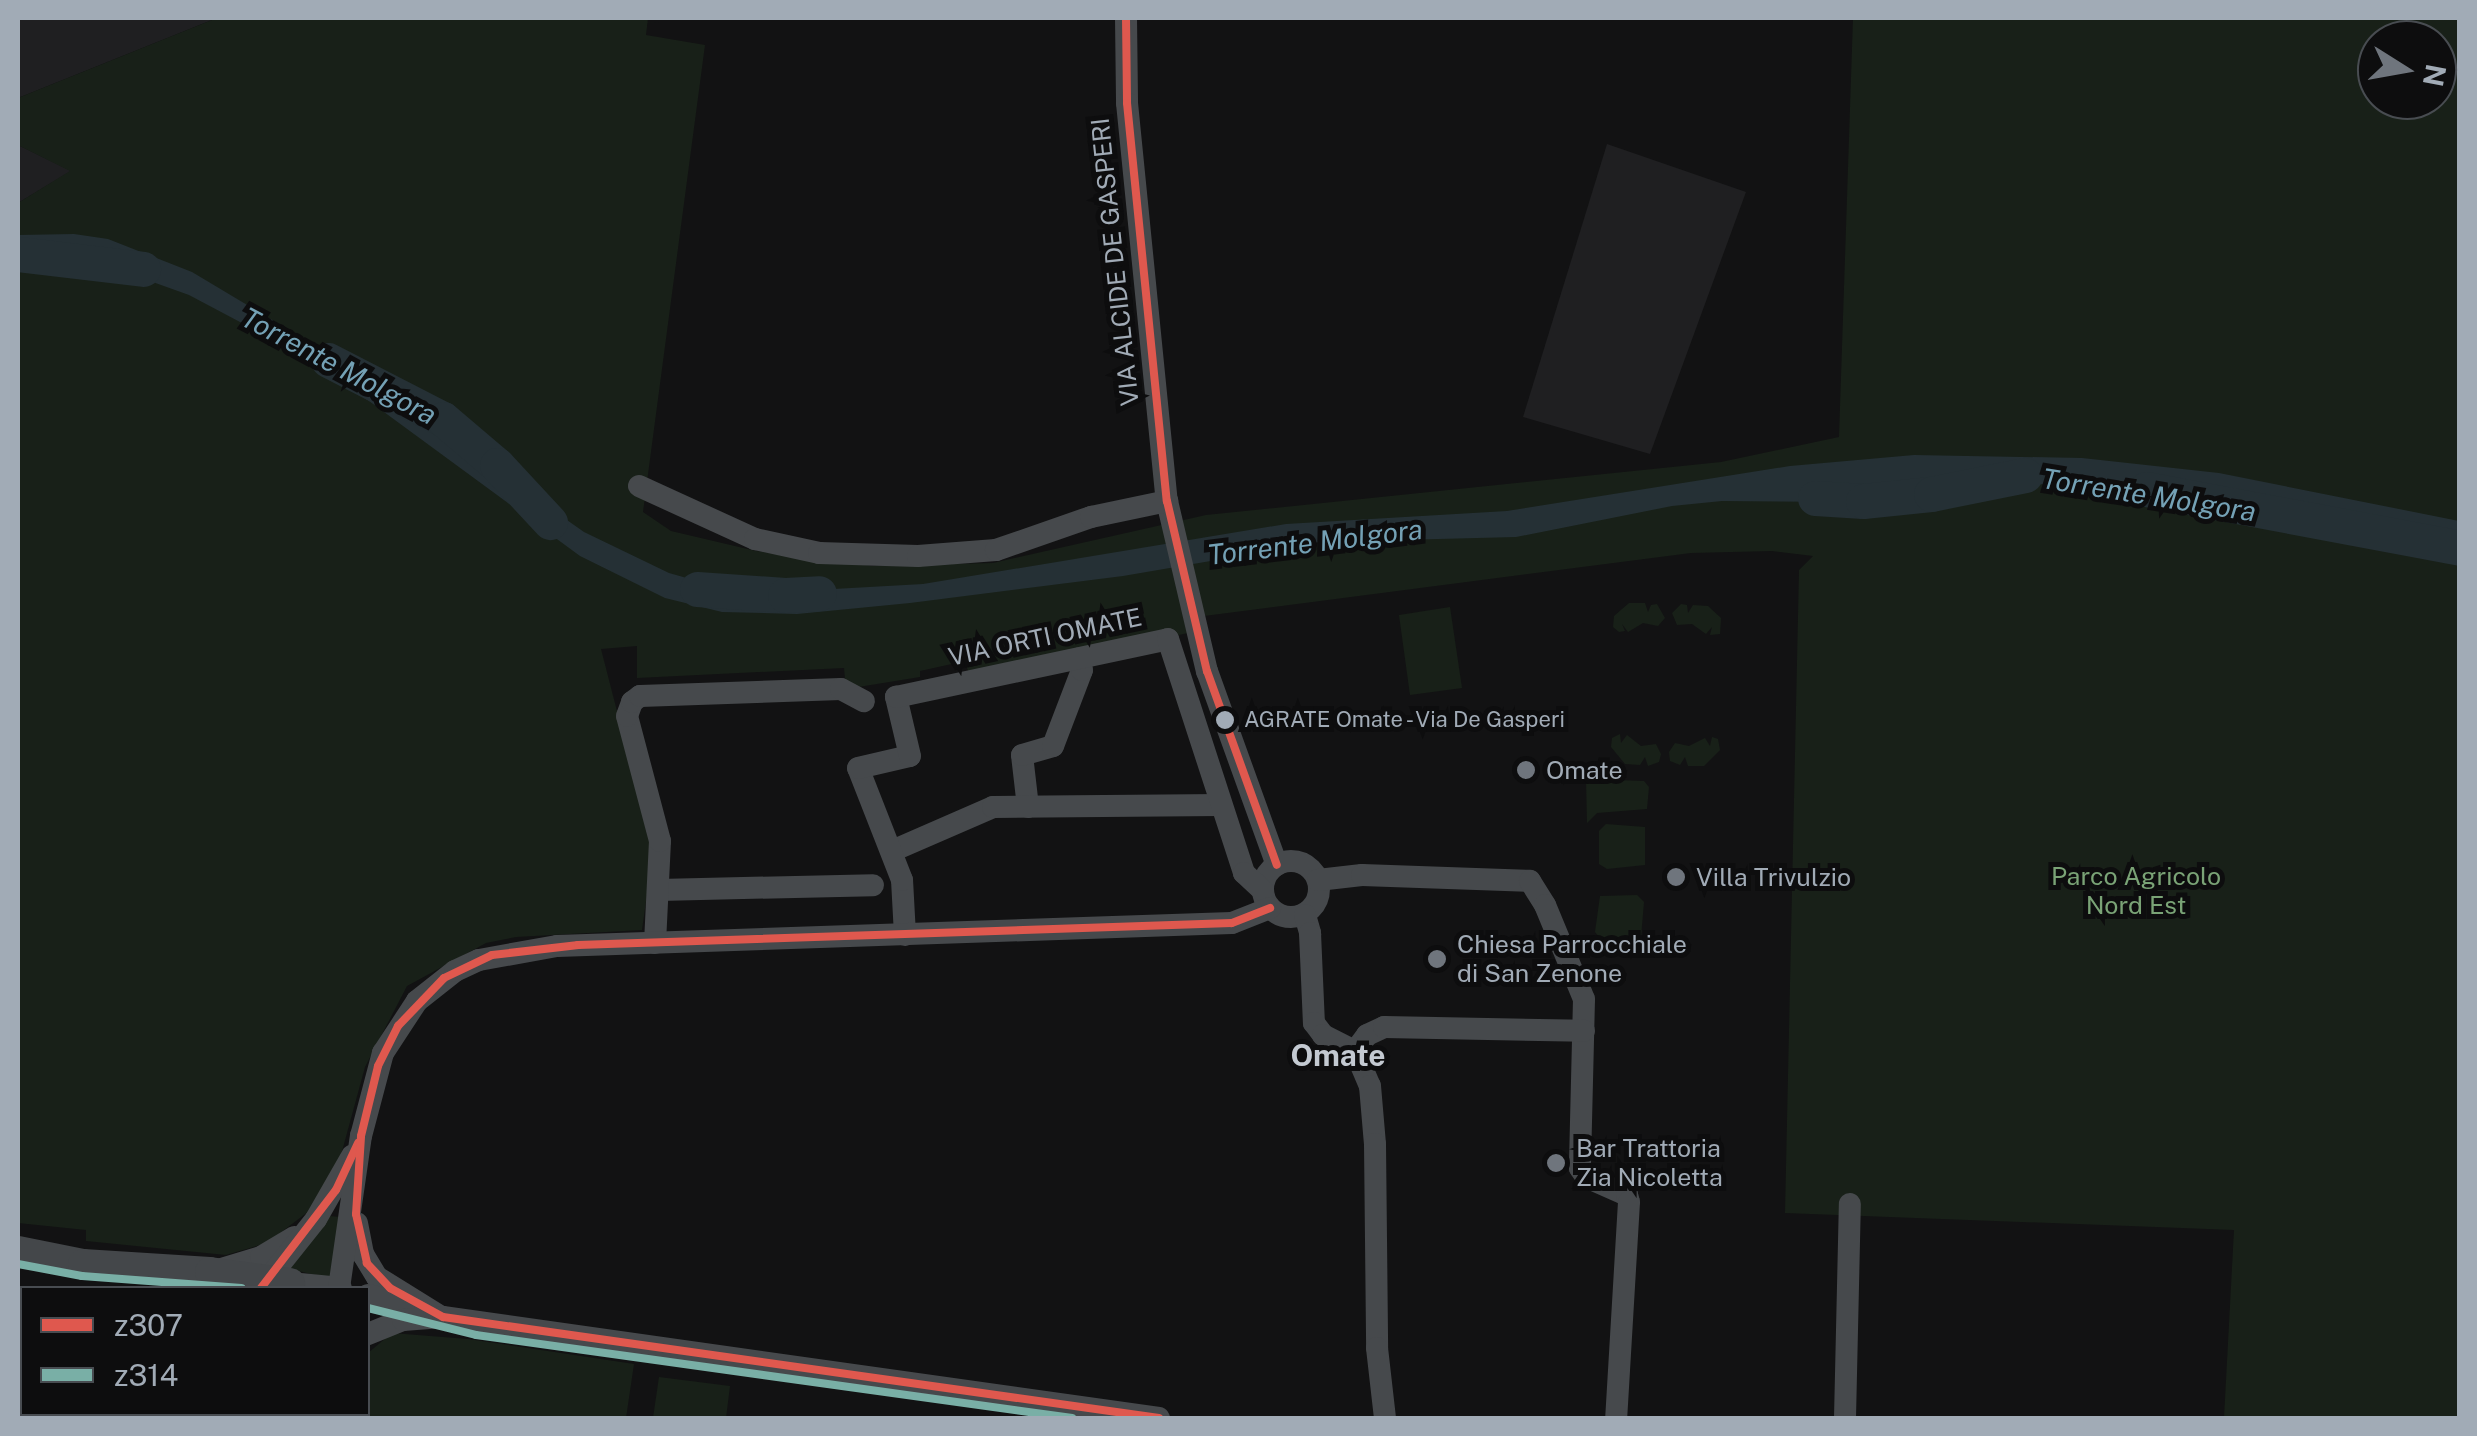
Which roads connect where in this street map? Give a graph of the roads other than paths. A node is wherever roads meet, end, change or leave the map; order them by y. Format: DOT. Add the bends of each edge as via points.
graph roads {
  1 [pos="1126,18"];
  2 [pos="639,486"];
  3 [pos="1169,510"];
  4 [pos="1080,658"];
  5 [pos="864,701"];
  6 [pos="1222,805"];
  7 [pos="1028,807"];
  8 [pos="892,851"];
  9 [pos="1276,865"];
  10 [pos="1318,880"];
  11 [pos="873,885"];
  12 [pos="659,890"];
  13 [pos="1266,899"];
  14 [pos="1305,915"];
  15 [pos="905,935"];
  16 [pos="654,942"];
  17 [pos="1584,1031"];
  18 [pos="1355,1052"];
  19 [pos="361,1136"];
  20 [pos="356,1190"];
  21 [pos="1850,1204"];
  22 [pos="316,1219"];
  23 [pos="18,1251"];
  24 [pos="83,1264"];
  25 [pos="210,1272"];
  26 [pos="282,1285"];
  27 [pos="147,1286"];
  28 [pos="340,1286"];
  29 [pos="370,1296"];
  30 [pos="435,1313"];
  31 [pos="370,1333"];
  32 [pos="1009,1408"];
  33 [pos="1160,1418"];
  34 [pos="1386,1418"];
  35 [pos="1616,1418"];
  36 [pos="1845,1418"];
  1 -- 3 [label="street, VIA ALCIDE DE GASPERI" via="1127,103"];
  2 -- 3 [label="street" via="755,538 818,553 996,550 1092,518"];
  3 -- 9 [label="street, VIA ALCIDE DE GASPERI" via="1218,705"];
  4 -- 6 [label="street, VIA ORTI OMATE" via="1168,639"];
  4 -- 7 [label="street" via="1082,670 1053,746 1022,754"];
  4 -- 8 [label="street, VIA ORTI OMATE" via="896,697 910,756 858,768"];
  5 -- 12 [label="street" via="841,689 640,696 632,702 628,716 660,841"];
  6 -- 7 [label="street"];
  6 -- 13 [label="street, VIA ORTI OMATE" via="1244,873"];
  7 -- 8 [label="street" via="993,807"];
  8 -- 15 [label="street" via="902,880"];
  9 -- 10 [label="street" via="1301,862"];
  9 -- 13 [label="street" via="1268,873"];
  10 -- 14 [label="street" via="1318,901"];
  10 -- 17 [label="street" via="1530,881 1584,1000"];
  11 -- 12 [label="street"];
  12 -- 16 [label="street"];
  13 -- 14 [label="street" via="1286,918"];
  13 -- 15 [label="street" via="1254,918 1232,924"];
  14 -- 18 [label="street" via="1314,1023"];
  15 -- 16 [label="street"];
  16 -- 19 [label="street" via="505,952 455,971 417,1001 390,1039"];
  17 -- 18 [label="street" via="1380,1027"];
  17 -- 35 [label="street" via="1580,1154 1586,1177 1630,1202"];
  18 -- 34 [label="street" via="1370,1086 1375,1144 1377,1348"];
  19 -- 20 [label="street"];
  19 -- 22 [label="street" via="344,1178"];
  20 -- 28 [label="street"];
  20 -- 30 [label="street" via="358,1238 367,1263 390,1288"];
  21 -- 36 [label="street"];
  22 -- 25 [label="street" via="261,1257"];
  22 -- 26 [label="street"];
  23 -- 24 [label="street"];
  24 -- 25 [label="street"];
  24 -- 27 [label="street"];
  25 -- 26 [label="street"];
  29 -- 30 [label="street"];
  30 -- 31 [label="street"];
  30 -- 32 [label="street"];
  32 -- 33 [label="street"];
}
